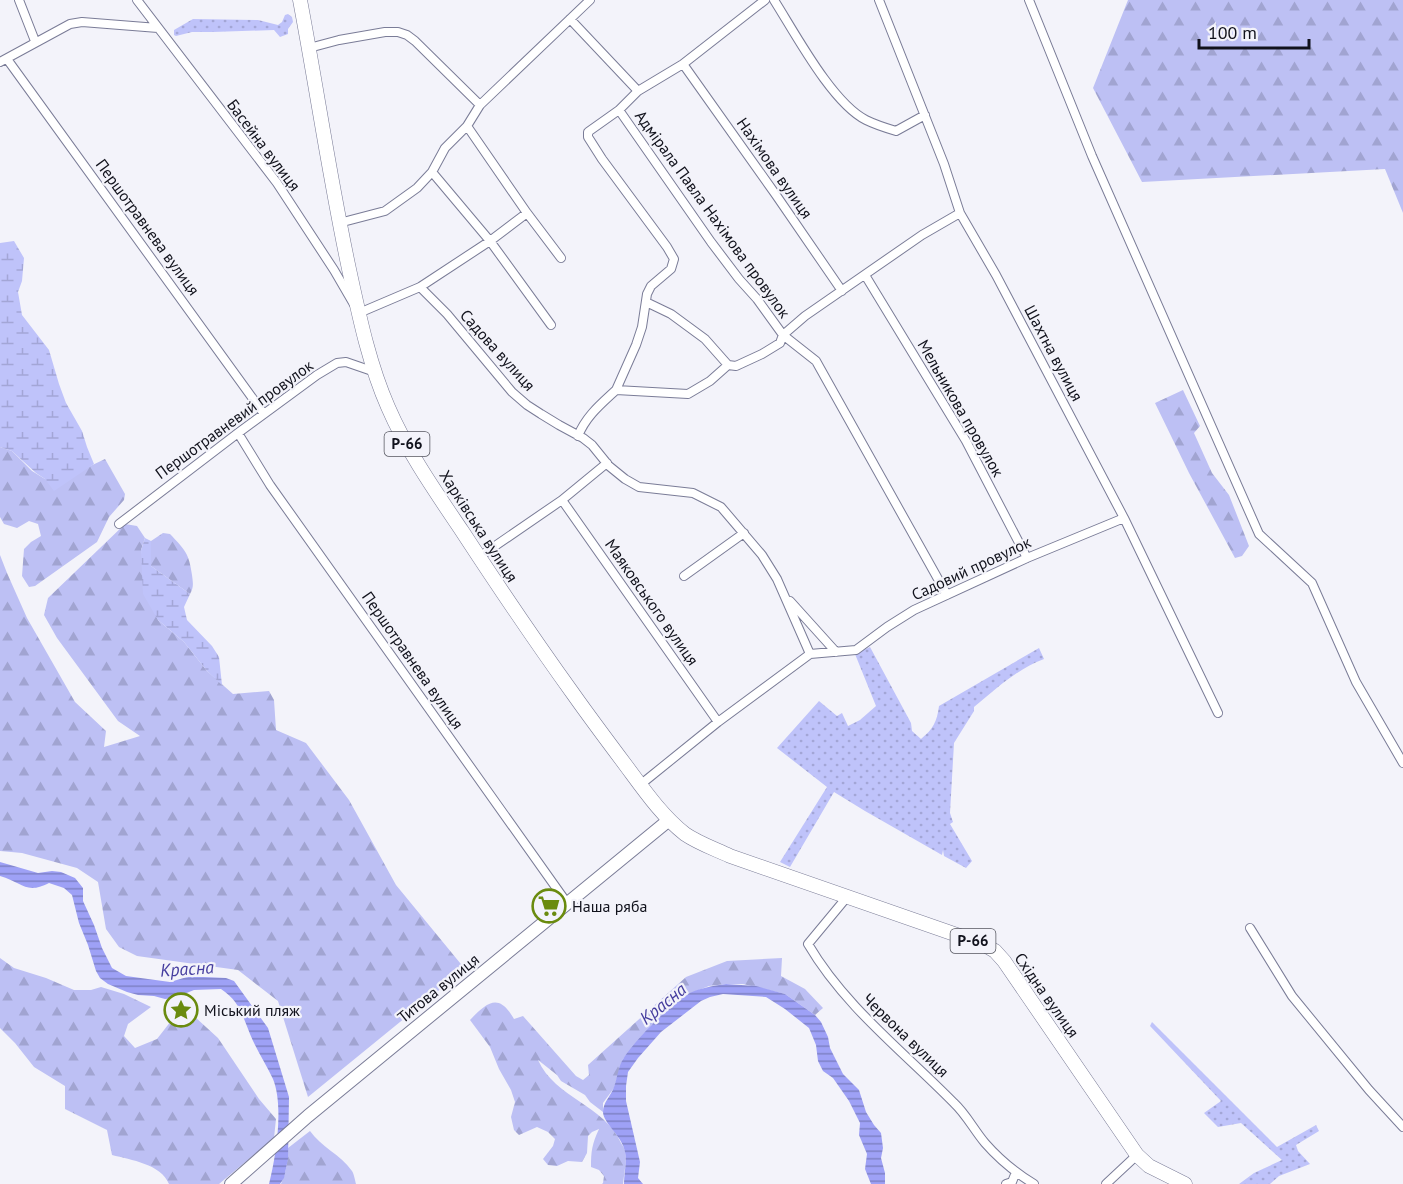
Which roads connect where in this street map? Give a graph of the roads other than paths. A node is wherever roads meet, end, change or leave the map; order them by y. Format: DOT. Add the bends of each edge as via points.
graph roads {
  1 [pos="18,0"];
  2 [pos="137,0"];
  3 [pos="300,0"];
  4 [pos="590,0"];
  5 [pos="765,0"];
  6 [pos="774,0"];
  7 [pos="879,0"];
  8 [pos="1029,0"];
  9 [pos="570,19"];
  10 [pos="158,28"];
  11 [pos="35,42"];
  12 [pos="309,48"];
  13 [pos="3,60"];
  14 [pos="683,64"];
  15 [pos="638,91"];
  16 [pos="480,105"];
  17 [pos="620,110"];
  18 [pos="925,116"];
  19 [pos="467,126"];
  20 [pos="432,172"];
  21 [pos="526,213"];
  22 [pos="960,213"];
  23 [pos="339,223"];
  24 [pos="490,241"];
  25 [pos="561,258"];
  26 [pos="865,275"];
  27 [pos="420,287"];
  28 [pos="842,291"];
  29 [pos="646,302"];
  30 [pos="358,313"];
  31 [pos="551,325"];
  32 [pos="783,335"];
  33 [pos="732,365"];
  34 [pos="375,372"];
  35 [pos="616,390"];
  36 [pos="264,414"];
  37 [pos="238,434"];
  38 [pos="578,436"];
  39 [pos="607,463"];
  40 [pos="562,500"];
  41 [pos="1124,518"];
  42 [pos="118,524"];
  43 [pos="744,532"];
  44 [pos="479,557"];
  45 [pos="1027,558"];
  46 [pos="684,576"];
  47 [pos="947,595"];
  48 [pos="785,596"];
  49 [pos="836,652"];
  50 [pos="810,654"];
  51 [pos="1218,713"];
  52 [pos="718,722"];
  53 [pos="1403,764"];
  54 [pos="640,785"];
  55 [pos="669,820"];
  56 [pos="847,897"];
  57 [pos="567,903"];
  58 [pos="1250,928"];
  59 [pos="1403,1127"];
  60 [pos="1137,1155"];
  61 [pos="1016,1172"];
  62 [pos="231,1184"];
  63 [pos="1006,1184"];
  64 [pos="1034,1184"];
  65 [pos="1106,1184"];
  66 [pos="1185,1184"];
  1 -- 11 [label="street"];
  2 -- 10 [label="street, Басейна вулиця"];
  3 -- 12 [label="main road, Харківська вулиця / Р-66"];
  4 -- 9 [label="street"];
  5 -- 14 [label="street"];
  6 -- 18 [label="street" via="838,97 864,119 896,131"];
  7 -- 18 [label="street, Шахтна вулиця"];
  8 -- 53 [label="street" via="1092,156 1259,534 1312,583 1356,682"];
  9 -- 15 [label="street"];
  9 -- 16 [label="street"];
  10 -- 11 [label="street" via="82,22"];
  10 -- 30 [label="street, Басейна вулиця" via="277,183"];
  11 -- 13 [label="street"];
  12 -- 16 [label="street" via="385,32 407,35"];
  12 -- 23 [label="main road, Харківська вулиця / Р-66"];
  13 -- 36 [label="street, Першотравнева вулиця"];
  14 -- 15 [label="street"];
  14 -- 28 [label="street, Нахімова вулиця"];
  15 -- 17 [label="street"];
  16 -- 19 [label="street"];
  17 -- 29 [label="street" via="594,126 588,137 674,259 671,269 651,286"];
  17 -- 32 [label="street, Адмірала Павла Нахімова провулок" via="711,242"];
  18 -- 22 [label="street, Шахтна вулиця"];
  19 -- 20 [label="street" via="445,148"];
  19 -- 21 [label="street"];
  20 -- 23 [label="street" via="385,212"];
  20 -- 24 [label="street"];
  21 -- 24 [label="street"];
  21 -- 25 [label="street"];
  22 -- 26 [label="street"];
  22 -- 41 [label="street, Шахтна вулиця"];
  23 -- 30 [label="main road, Харківська вулиця / Р-66"];
  24 -- 27 [label="street"];
  24 -- 31 [label="street"];
  26 -- 28 [label="street"];
  26 -- 45 [label="street, Мельникова провулок" via="966,441"];
  27 -- 30 [label="street"];
  27 -- 38 [label="street, Садова вулиця" via="512,392"];
  28 -- 32 [label="street"];
  29 -- 33 [label="street" via="671,314"];
  29 -- 35 [label="street" via="636,345"];
  30 -- 34 [label="main road, Харківська вулиця / Р-66"];
  32 -- 33 [label="street" via="780,343 762,354"];
  32 -- 47 [label="street, Адмірала Павла Нахімова провулок" via="816,361"];
  33 -- 35 [label="street" via="688,394"];
  34 -- 36 [label="street, Першотравневий провулок" via="346,362 337,363"];
  34 -- 44 [label="main road, Харківська вулиця / Р-66" via="403,438"];
  35 -- 38 [label="street" via="583,423"];
  36 -- 37 [label="street, Першотравневий провулок"];
  37 -- 42 [label="street, Першотравневий провулок"];
  37 -- 57 [label="street, Першотравнева вулиця" via="270,485"];
  38 -- 39 [label="street, Садова вулиця"];
  39 -- 40 [label="street"];
  39 -- 43 [label="street, Садова вулиця" via="639,487 693,494 722,507"];
  40 -- 44 [label="street"];
  40 -- 52 [label="street, Маяковського вулиця"];
  41 -- 45 [label="street, Садовий провулок"];
  41 -- 51 [label="street, Шахтна вулиця"];
  43 -- 46 [label="street"];
  43 -- 48 [label="street, Садова вулиця"];
  44 -- 54 [label="main road, Харківська вулиця / Р-66"];
  45 -- 47 [label="street, Садовий провулок"];
  47 -- 49 [label="street, Садовий провулок" via="914,610 856,650"];
  48 -- 49 [label="street"];
  48 -- 50 [label="street, Садова вулиця"];
  49 -- 50 [label="street, Садовий провулок"];
  50 -- 52 [label="street"];
  52 -- 54 [label="street"];
  54 -- 55 [label="main road, Харківська вулиця / Р-66"];
  55 -- 56 [label="main road, Східна вулиця / Р-66" via="688,836 730,856"];
  55 -- 57 [label="street, Титова вулиця"];
  56 -- 60 [label="main road, Східна вулиця / Р-66" via="995,951"];
  56 -- 61 [label="street, Червона вулиця" via="808,944 813,953 865,1018 956,1105 986,1144"];
  57 -- 62 [label="street, Титова вулиця"];
  58 -- 59 [label="street" via="1292,996"];
  60 -- 65 [label="street"];
  60 -- 66 [label="main road, Східна вулиця / Р-66" via="1149,1166"];
  61 -- 63 [label="street" via="1012,1182"];
  61 -- 64 [label="street, Червона вулиця"];
}
